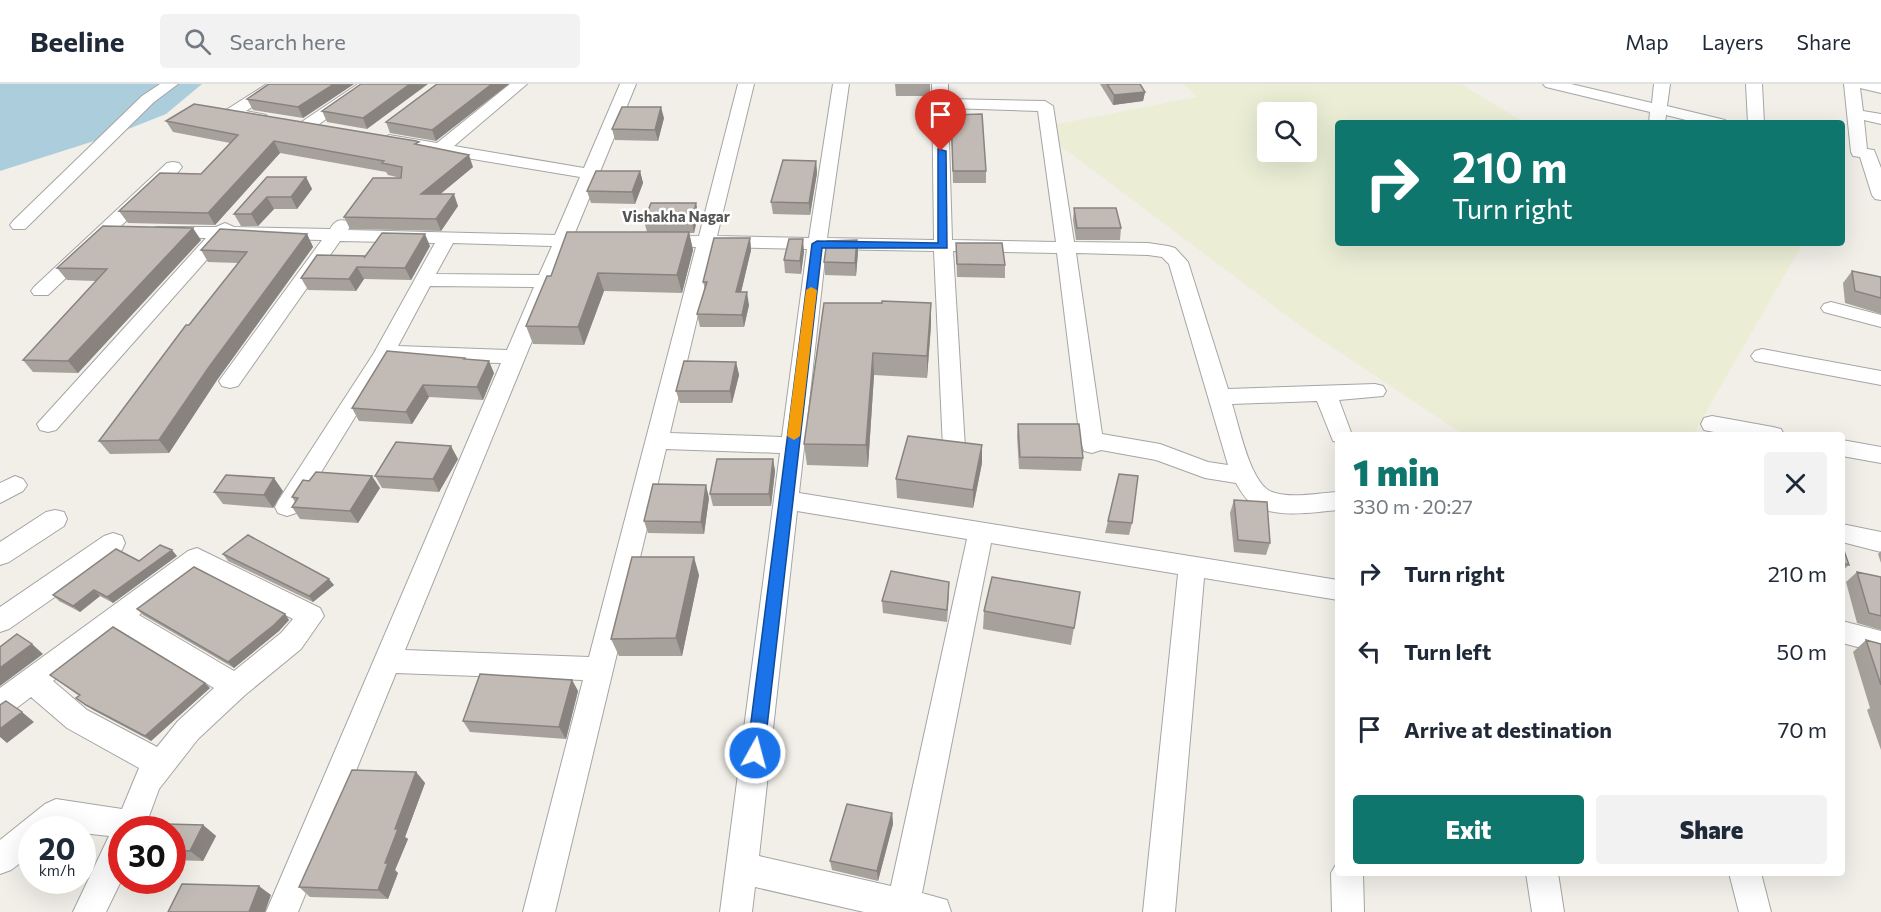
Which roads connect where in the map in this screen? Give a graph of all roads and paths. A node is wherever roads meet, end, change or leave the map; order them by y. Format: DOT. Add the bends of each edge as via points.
graph roads {
  1 [pos="170,84"];
  2 [pos="279,84"];
  3 [pos="368,84"];
  4 [pos="519,84"];
  5 [pos="628,84"];
  6 [pos="746,84"];
  7 [pos="841,84"];
  8 [pos="940,84"];
  9 [pos="1551,84"];
  10 [pos="1662,84"];
  11 [pos="1754,84"];
  12 [pos="1852,84"];
  13 [pos="1862,84"];
  14 [pos="1881,88"];
  15 [pos="940,103"];
  16 [pos="1855,114"];
  17 [pos="1658,116"];
  18 [pos="1881,119"];
  19 [pos="1693,120"];
  20 [pos="1756,120"];
  21 [pos="388,123"];
  22 [pos="306,126"];
  23 [pos="328,129"];
  24 [pos="441,148"];
  25 [pos="1863,153"];
  26 [pos="173,167"];
  27 [pos="591,174"];
  28 [pos="1881,195"];
  29 [pos="355,206"];
  30 [pos="236,216"];
  31 [pos="19,225"];
  32 [pos="103,230"];
  33 [pos="127,230"];
  34 [pos="151,231"];
  35 [pos="222,231"];
  36 [pos="335,236"];
  37 [pos="446,239"];
  38 [pos="562,241"];
  39 [pos="618,241"];
  40 [pos="640,241"];
  41 [pos="707,241"];
  42 [pos="817,244"];
  43 [pos="943,246"];
  44 [pos="1066,248"];
  45 [pos="422,280"];
  46 [pos="546,281"];
  47 [pos="41,291"];
  48 [pos="1831,308"];
  49 [pos="1881,321"];
  50 [pos="384,353"];
  51 [pos="1762,356"];
  52 [pos="514,357"];
  53 [pos="1881,378"];
  54 [pos="230,381"];
  55 [pos="1375,392"];
  56 [pos="1325,393"];
  57 [pos="1219,397"];
  58 [pos="48,424"];
  59 [pos="1712,424"];
  60 [pos="1340,432"];
  61 [pos="1756,432"];
  62 [pos="657,441"];
  63 [pos="793,445"];
  64 [pos="954,448"];
  65 [pos="1845,449"];
  66 [pos="1881,455"];
  67 [pos="1243,476"];
  68 [pos="786,500"];
  69 [pos="1335,501"];
  70 [pos="287,507"];
  71 [pos="55,519"];
  72 [pos="981,532"];
  73 [pos="1845,534"];
  74 [pos="1881,542"];
  75 [pos="113,543"];
  76 [pos="0,555"];
  77 [pos="1192,566"];
  78 [pos="1335,590"];
  79 [pos="118,616"];
  80 [pos="0,621"];
  81 [pos="1845,633"];
  82 [pos="1881,642"];
  83 [pos="387,661"];
  84 [pos="600,669"];
  85 [pos="32,680"];
  86 [pos="235,686"];
  87 [pos="0,704"];
  88 [pos="161,764"];
  89 [pos="134,816"];
  90 [pos="18,845"];
  91 [pos="0,859"];
  92 [pos="741,868"];
  93 [pos="108,872"];
  94 [pos="1347,876"];
  95 [pos="1542,876"];
  96 [pos="1746,876"];
  97 [pos="903,905"];
  98 [pos="89,912"];
  99 [pos="282,912"];
  100 [pos="539,912"];
  101 [pos="736,912"];
  102 [pos="935,912"];
  103 [pos="1160,912"];
  104 [pos="1348,912"];
  105 [pos="1548,912"];
  106 [pos="1755,912"];
  1 -- 31 [label="street" via="148,99"];
  2 -- 22 [label="street" via="226,112"];
  3 -- 22 [label="street"];
  4 -- 24 [label="street"];
  5 -- 27 [label="street"];
  6 -- 41 [label="street"];
  7 -- 42 [label="street"];
  8 -- 15 [label="street"];
  9 -- 17 [label="street"];
  10 -- 17 [label="street"];
  11 -- 20 [label="street"];
  12 -- 16 [label="street"];
  13 -- 14 [label="street"];
  15 -- 43 [label="street"];
  15 -- 44 [label="street" via="1045,106"];
  16 -- 18 [label="street"];
  16 -- 25 [label="street"];
  17 -- 19 [label="street"];
  21 -- 24 [label="street" via="371,137"];
  22 -- 23 [label="street"];
  24 -- 27 [label="street"];
  25 -- 28 [label="street"];
  26 -- 32 [label="street"];
  27 -- 38 [label="street"];
  29 -- 36 [label="street"];
  30 -- 35 [label="street"];
  32 -- 33 [label="street"];
  32 -- 47 [label="street"];
  34 -- 35 [label="street"];
  35 -- 36 [label="street"];
  35 -- 58 [label="street"];
  36 -- 37 [label="street"];
  36 -- 54 [label="street"];
  37 -- 38 [label="street"];
  37 -- 45 [label="street"];
  38 -- 39 [label="street"];
  38 -- 46 [label="street"];
  40 -- 41 [label="street"];
  41 -- 42 [label="street"];
  41 -- 62 [label="street"];
  42 -- 43 [label="street"];
  42 -- 63 [label="street"];
  43 -- 44 [label="street"];
  43 -- 64 [label="street"];
  44 -- 57 [label="street" via="1168,252 1178,262"];
  44 -- 67 [label="street" via="1091,443 1160,452 1205,470"];
  45 -- 46 [label="street"];
  45 -- 50 [label="street"];
  46 -- 52 [label="street"];
  48 -- 49 [label="street"];
  50 -- 52 [label="street"];
  50 -- 70 [label="street"];
  51 -- 53 [label="street"];
  52 -- 83 [label="street"];
  55 -- 56 [label="street"];
  56 -- 57 [label="street"];
  56 -- 60 [label="street"];
  57 -- 67 [label="street"];
  59 -- 61 [label="street"];
  62 -- 63 [label="street"];
  62 -- 84 [label="street"];
  63 -- 68 [label="street"];
  65 -- 66 [label="street"];
  67 -- 69 [label="street" via="1262,498 1280,502"];
  68 -- 72 [label="street"];
  68 -- 92 [label="street"];
  71 -- 76 [label="street"];
  72 -- 77 [label="street"];
  72 -- 97 [label="street"];
  73 -- 74 [label="street"];
  75 -- 80 [label="street"];
  77 -- 78 [label="street"];
  77 -- 103 [label="street"];
  79 -- 85 [label="street"];
  79 -- 86 [label="street"];
  79 -- 86 [label="street" via="197,558 311,616 291,641"];
  81 -- 82 [label="street"];
  83 -- 84 [label="street"];
  83 -- 99 [label="street"];
  84 -- 100 [label="street"];
  85 -- 87 [label="street"];
  85 -- 88 [label="street" via="77,719"];
  86 -- 88 [label="street" via="188,730"];
  88 -- 89 [label="street" via="147,781"];
  90 -- 91 [label="street"];
  92 -- 97 [label="street"];
  92 -- 101 [label="street"];
  93 -- 98 [label="street"];
  94 -- 104 [label="street"];
  95 -- 105 [label="street"];
  96 -- 106 [label="street"];
  97 -- 102 [label="street"];
}
